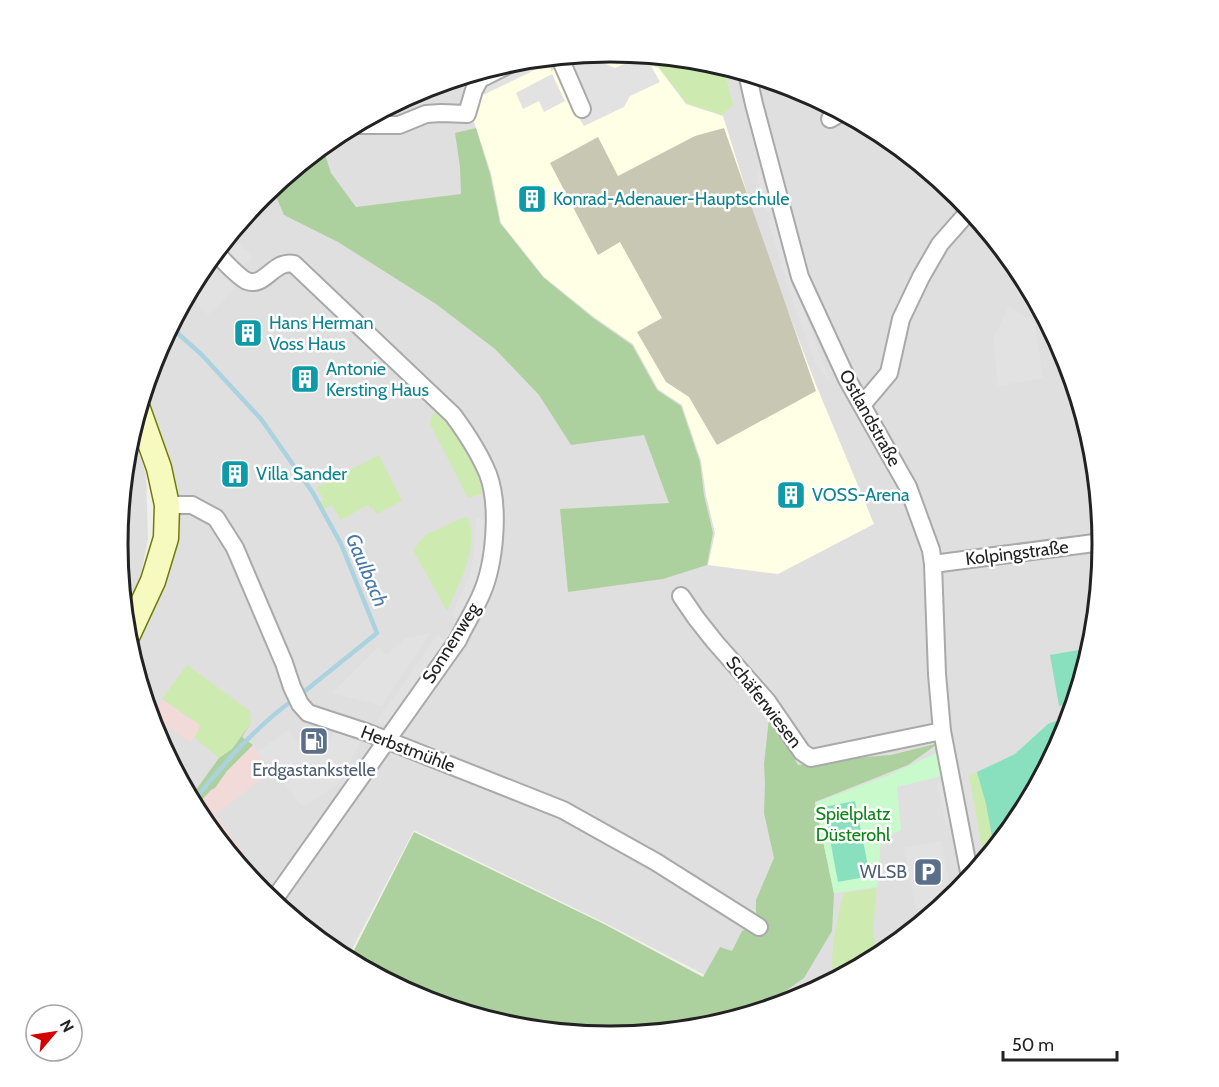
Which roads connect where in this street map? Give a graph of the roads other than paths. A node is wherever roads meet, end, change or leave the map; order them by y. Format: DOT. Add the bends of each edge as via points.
graph roads {
  1 [pos="563,64"];
  2 [pos="482,79"];
  3 [pos="749,83"];
  4 [pos="582,109"];
  5 [pos="371,125"];
  6 [pos="964,217"];
  7 [pos="221,258"];
  8 [pos="862,405"];
  9 [pos="143,423"];
  10 [pos="167,505"];
  11 [pos="1092,543"];
  12 [pos="933,564"];
  13 [pos="681,596"];
  14 [pos="134,621"];
  15 [pos="942,731"];
  16 [pos="386,740"];
  17 [pos="968,865"];
  18 [pos="279,893"];
  19 [pos="759,927"];
  1 -- 4 [label="street"];
  2 -- 5 [label="street" via="474,90 467,114 426,114 399,125"];
  3 -- 8 [label="street, Ostlandstraße" via="800,277"];
  6 -- 8 [label="street" via="940,244 921,278 901,319 889,373"];
  7 -- 16 [label="street, Sonnenweg" via="252,282 261,280 279,265 294,264 453,415 472,441 489,476 494,533 482,594 458,640"];
  8 -- 12 [label="street, Ostlandstraße" via="908,487"];
  9 -- 10 [label="main road"];
  10 -- 14 [label="main road" via="166,538 153,581"];
  10 -- 16 [label="street, Herbstmühle" via="192,505 216,518 235,548 292,687 308,713"];
  11 -- 12 [label="street, Kolpingstraße"];
  12 -- 15 [label="street, Ostlandstraße"];
  13 -- 15 [label="street, Schäferwiesen" via="767,701 802,752 811,758"];
  15 -- 17 [label="street, Ostlandstraße"];
  16 -- 18 [label="street, Sonnenweg"];
  16 -- 19 [label="street, Herbstmühle" via="563,810 656,862 738,923"];
}
